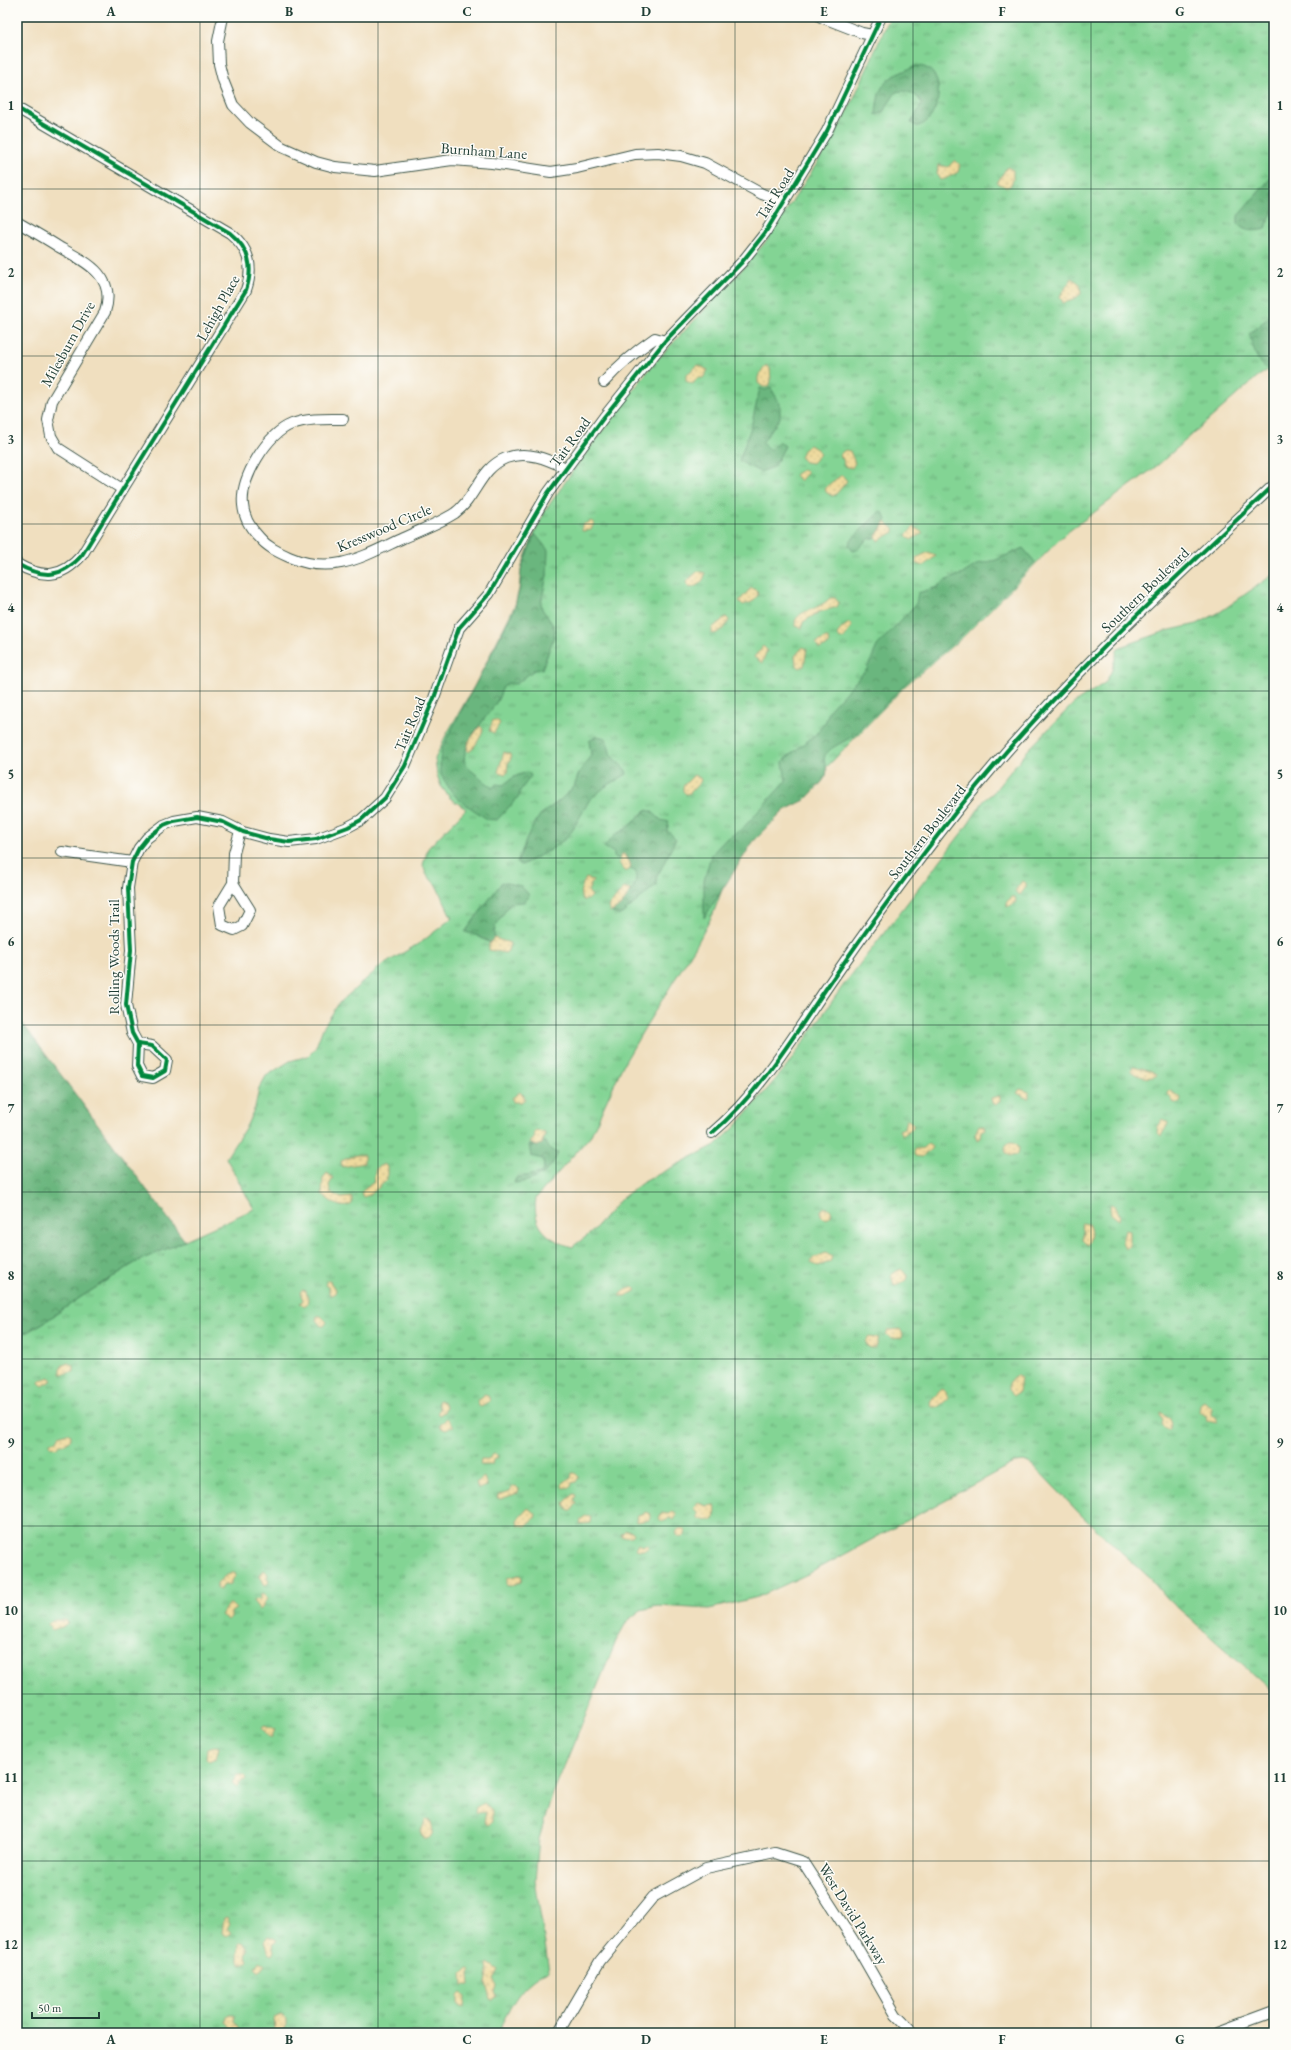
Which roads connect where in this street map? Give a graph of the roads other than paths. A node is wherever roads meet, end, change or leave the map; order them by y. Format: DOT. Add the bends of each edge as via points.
graph roads {
  1 [pos="223,17"];
  2 [pos="821,17"];
  3 [pos="881,17"];
  4 [pos="872,35"];
  5 [pos="17,108"];
  6 [pos="784,202"];
  7 [pos="17,222"];
  8 [pos="665,341"];
  9 [pos="604,382"];
  10 [pos="343,419"];
  11 [pos="566,468"];
  12 [pos="1274,484"];
  13 [pos="122,489"];
  14 [pos="17,564"];
  15 [pos="240,831"];
  16 [pos="269,839"];
  17 [pos="62,852"];
  18 [pos="132,862"];
  19 [pos="232,883"];
  20 [pos="138,1044"];
  21 [pos="712,1133"];
  22 [pos="1274,2012"];
  23 [pos="558,2033"];
  24 [pos="914,2033"];
  25 [pos="1217,2033"];
  1 -- 6 [label="street, Burnham Lane" via="218,41 219,64 233,105 250,123 282,147 316,162 335,167 375,171 452,160 551,172 635,154 658,153 704,163 762,194"];
  2 -- 4 [label="street"];
  3 -- 4 [label="street, Tait Road"];
  4 -- 6 [label="street, Tait Road" via="826,131"];
  5 -- 13 [label="street, Lehigh Place" via="230,233 238,240 249,258 250,275 246,290"];
  6 -- 8 [label="street, Tait Road" via="765,233 742,262"];
  7 -- 13 [label="street, Milesburn Drive" via="91,266 104,281 108,297 105,312 52,401 48,420 51,436 58,448"];
  8 -- 9 [label="street" via="655,338"];
  8 -- 11 [label="street, Tait Road"];
  10 -- 11 [label="street, Kresswood Circle" via="301,421 283,429 260,454 245,485 244,514 259,537 277,552 309,564 333,565 356,559 455,513 471,496 488,470 504,459 524,455 535,456"];
  11 -- 16 [label="street, Tait Road" via="489,594 459,628 434,698 405,766 385,798 361,820 334,834 302,841"];
  12 -- 21 [label="street, Southern Boulevard" via="1097,652 992,770 956,812 887,903 766,1073 734,1112"];
  13 -- 14 [label="street, Lehigh Place" via="82,554 69,568 54,574 36,573"];
  15 -- 16 [label="street, Rolling Woods Trail"];
  15 -- 18 [label="street, Rolling Woods Trail" via="209,818 174,821 147,838"];
  15 -- 19 [label="street" via="234,853"];
  17 -- 18 [label="street"];
  18 -- 20 [label="street, Rolling Woods Trail" via="128,898 132,950 126,1005"];
  22 -- 25 [label="street"];
  23 -- 24 [label="street, West David Parkway" via="600,1961 652,1897 706,1868 775,1853 803,1862 853,1940 896,2015"];
}
